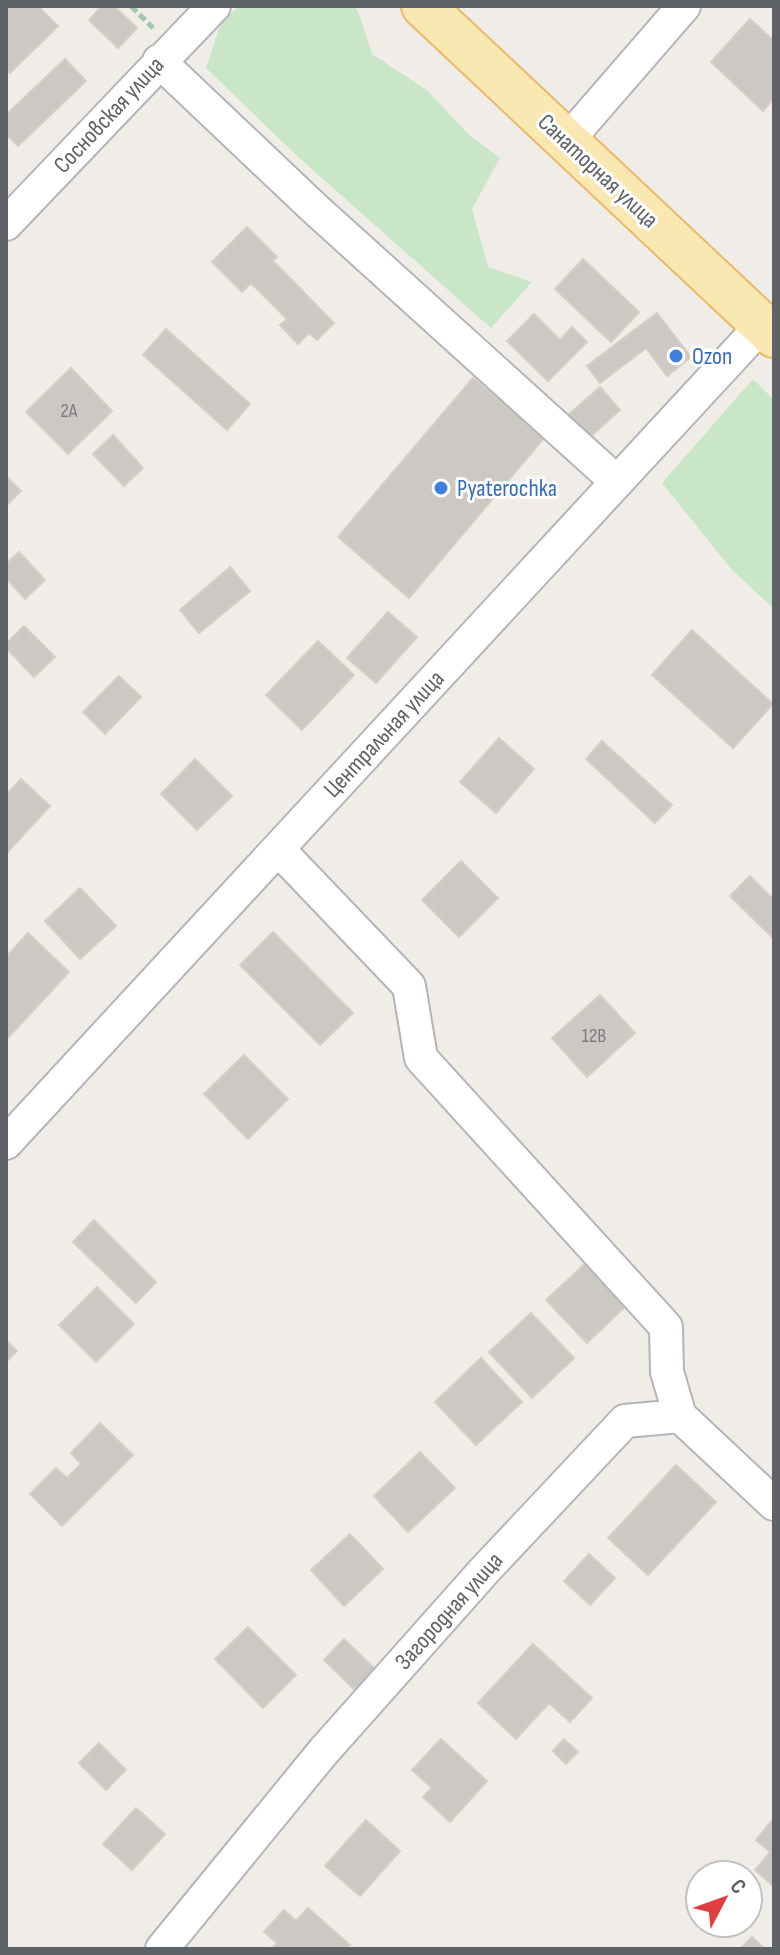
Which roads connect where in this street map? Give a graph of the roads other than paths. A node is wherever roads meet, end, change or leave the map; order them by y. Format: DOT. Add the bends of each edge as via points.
graph roads {
  1 [pos="214,6"];
  2 [pos="423,6"];
  3 [pos="684,6"];
  4 [pos="159,61"];
  5 [pos="567,141"];
  6 [pos="6,224"];
  7 [pos="768,330"];
  8 [pos="617,482"];
  9 [pos="278,849"];
  10 [pos="6,1143"];
  11 [pos="680,1416"];
  12 [pos="774,1504"];
  13 [pos="162,1949"];
  1 -- 4 [label="street, Сосновская улица"];
  2 -- 5 [label="main road, Санаторная улица"];
  3 -- 5 [label="street"];
  4 -- 6 [label="street, Сосновская улица"];
  4 -- 8 [label="street"];
  5 -- 7 [label="main road, Санаторная улица"];
  7 -- 8 [label="street, Центральная улица"];
  8 -- 9 [label="street, Центральная улица"];
  9 -- 10 [label="street, Центральная улица"];
  9 -- 11 [label="street" via="409,986 421,1058 666,1327 667,1372"];
  11 -- 12 [label="street"];
  11 -- 13 [label="street, Загородная улица" via="625,1421 323,1752"];
}
